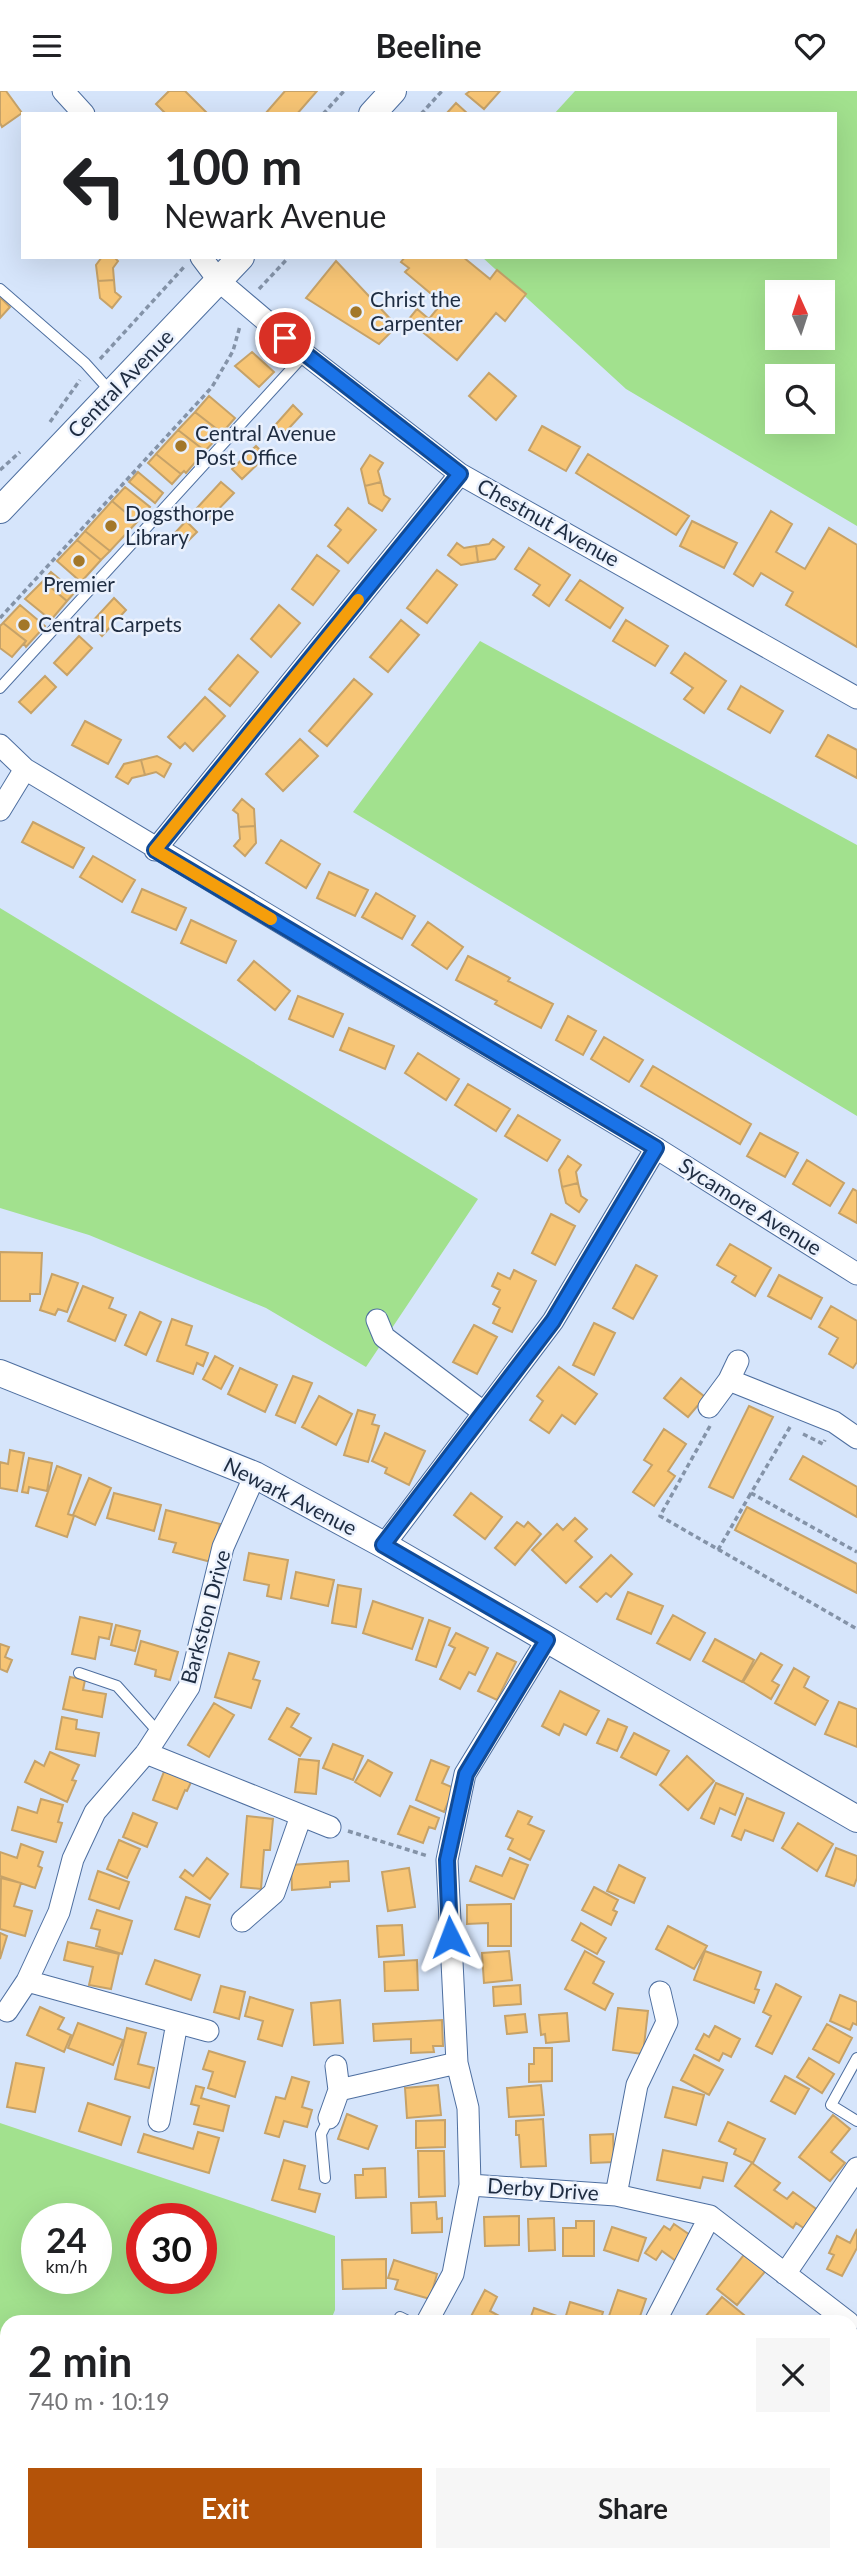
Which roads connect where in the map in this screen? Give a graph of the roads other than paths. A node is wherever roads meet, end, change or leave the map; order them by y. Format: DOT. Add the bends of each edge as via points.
graph roads {
  1 [pos="62,91"];
  2 [pos="393,91"];
  3 [pos="82,112"];
  4 [pos="374,112"];
  5 [pos="202,259"];
  6 [pos="239,259"];
  7 [pos="219,281"];
  8 [pos="0,289"];
  9 [pos="305,354"];
  10 [pos="112,393"];
  11 [pos="460,474"];
  12 [pos="0,510"];
  13 [pos="0,688"];
  14 [pos="857,698"];
  15 [pos="0,745"];
  16 [pos="25,769"];
  17 [pos="0,810"];
  18 [pos="155,850"];
  19 [pos="656,1148"];
  20 [pos="857,1274"];
  21 [pos="377,1320"];
  22 [pos="738,1361"];
  23 [pos="0,1373"];
  24 [pos="729,1380"];
  25 [pos="483,1412"];
  26 [pos="710,1415"];
  27 [pos="857,1438"];
  28 [pos="255,1475"];
  29 [pos="383,1545"];
  30 [pos="547,1640"];
  31 [pos="79,1673"];
  32 [pos="159,1733"];
  33 [pos="146,1753"];
  34 [pos="301,1816"];
  35 [pos="857,1819"];
  36 [pos="330,1827"];
  37 [pos="242,1921"];
  38 [pos="27,1981"];
  39 [pos="660,1992"];
  40 [pos="4,2016"];
  41 [pos="177,2023"];
  42 [pos="208,2031"];
  43 [pos="857,2058"];
  44 [pos="457,2063"];
  45 [pos="337,2066"];
  46 [pos="339,2089"];
  47 [pos="329,2118"];
  48 [pos="857,2120"];
  49 [pos="159,2121"];
  50 [pos="857,2168"];
  51 [pos="325,2178"];
  52 [pos="470,2185"];
  53 [pos="616,2195"];
  54 [pos="710,2216"];
  55 [pos="785,2274"];
  56 [pos="431,2315"];
  57 [pos="659,2315"];
  58 [pos="839,2315"];
  1 -- 3 [label="street"];
  2 -- 4 [label="street"];
  5 -- 7 [label="street, Chestnut Avenue"];
  6 -- 7 [label="street, Central Avenue"];
  7 -- 9 [label="street, Chestnut Avenue"];
  7 -- 10 [label="street, Central Avenue"];
  8 -- 10 [label="lane" via="85,363"];
  9 -- 11 [label="street, Chestnut Avenue"];
  9 -- 13 [label="lane"];
  10 -- 12 [label="street, Central Avenue"];
  11 -- 14 [label="street, Chestnut Avenue"];
  11 -- 18 [label="street"];
  15 -- 16 [label="street, Sycamore Avenue"];
  16 -- 17 [label="street"];
  16 -- 18 [label="street, Sycamore Avenue"];
  18 -- 19 [label="street, Sycamore Avenue"];
  19 -- 20 [label="street, Sycamore Avenue"];
  19 -- 25 [label="street" via="553,1321"];
  21 -- 25 [label="street" via="384,1337"];
  22 -- 24 [label="street"];
  23 -- 28 [label="street, Newark Avenue"];
  24 -- 26 [label="street"];
  24 -- 27 [label="street" via="834,1423"];
  25 -- 29 [label="street"];
  28 -- 29 [label="street, Newark Avenue"];
  28 -- 32 [label="street, Barkston Drive" via="223,1547 190,1687"];
  29 -- 30 [label="street, Newark Avenue"];
  30 -- 35 [label="street, Newark Avenue"];
  30 -- 44 [label="street" via="466,1774 447,1860"];
  31 -- 32 [label="lane" via="117,1686"];
  32 -- 33 [label="street, Barkston Drive"];
  33 -- 34 [label="street"];
  33 -- 38 [label="street, Barkston Drive" via="95,1812 73,1859 59,1912"];
  34 -- 36 [label="street"];
  34 -- 37 [label="street" via="274,1893"];
  38 -- 40 [label="street, Barkston Drive"];
  38 -- 41 [label="street"];
  39 -- 53 [label="street, Derby Drive" via="667,2022 637,2085"];
  41 -- 42 [label="street"];
  41 -- 49 [label="street"];
  43 -- 48 [label="lane" via="831,2105"];
  44 -- 46 [label="street"];
  44 -- 52 [label="street" via="468,2108"];
  45 -- 46 [label="street"];
  46 -- 47 [label="street"];
  47 -- 51 [label="lane" via="321,2134"];
  50 -- 55 [label="street"];
  52 -- 53 [label="street, Derby Drive"];
  52 -- 56 [label="street" via="453,2274"];
  53 -- 54 [label="street, Derby Drive"];
  54 -- 55 [label="street, Derby Drive"];
  54 -- 57 [label="street"];
  55 -- 58 [label="street, Derby Drive"];
}
